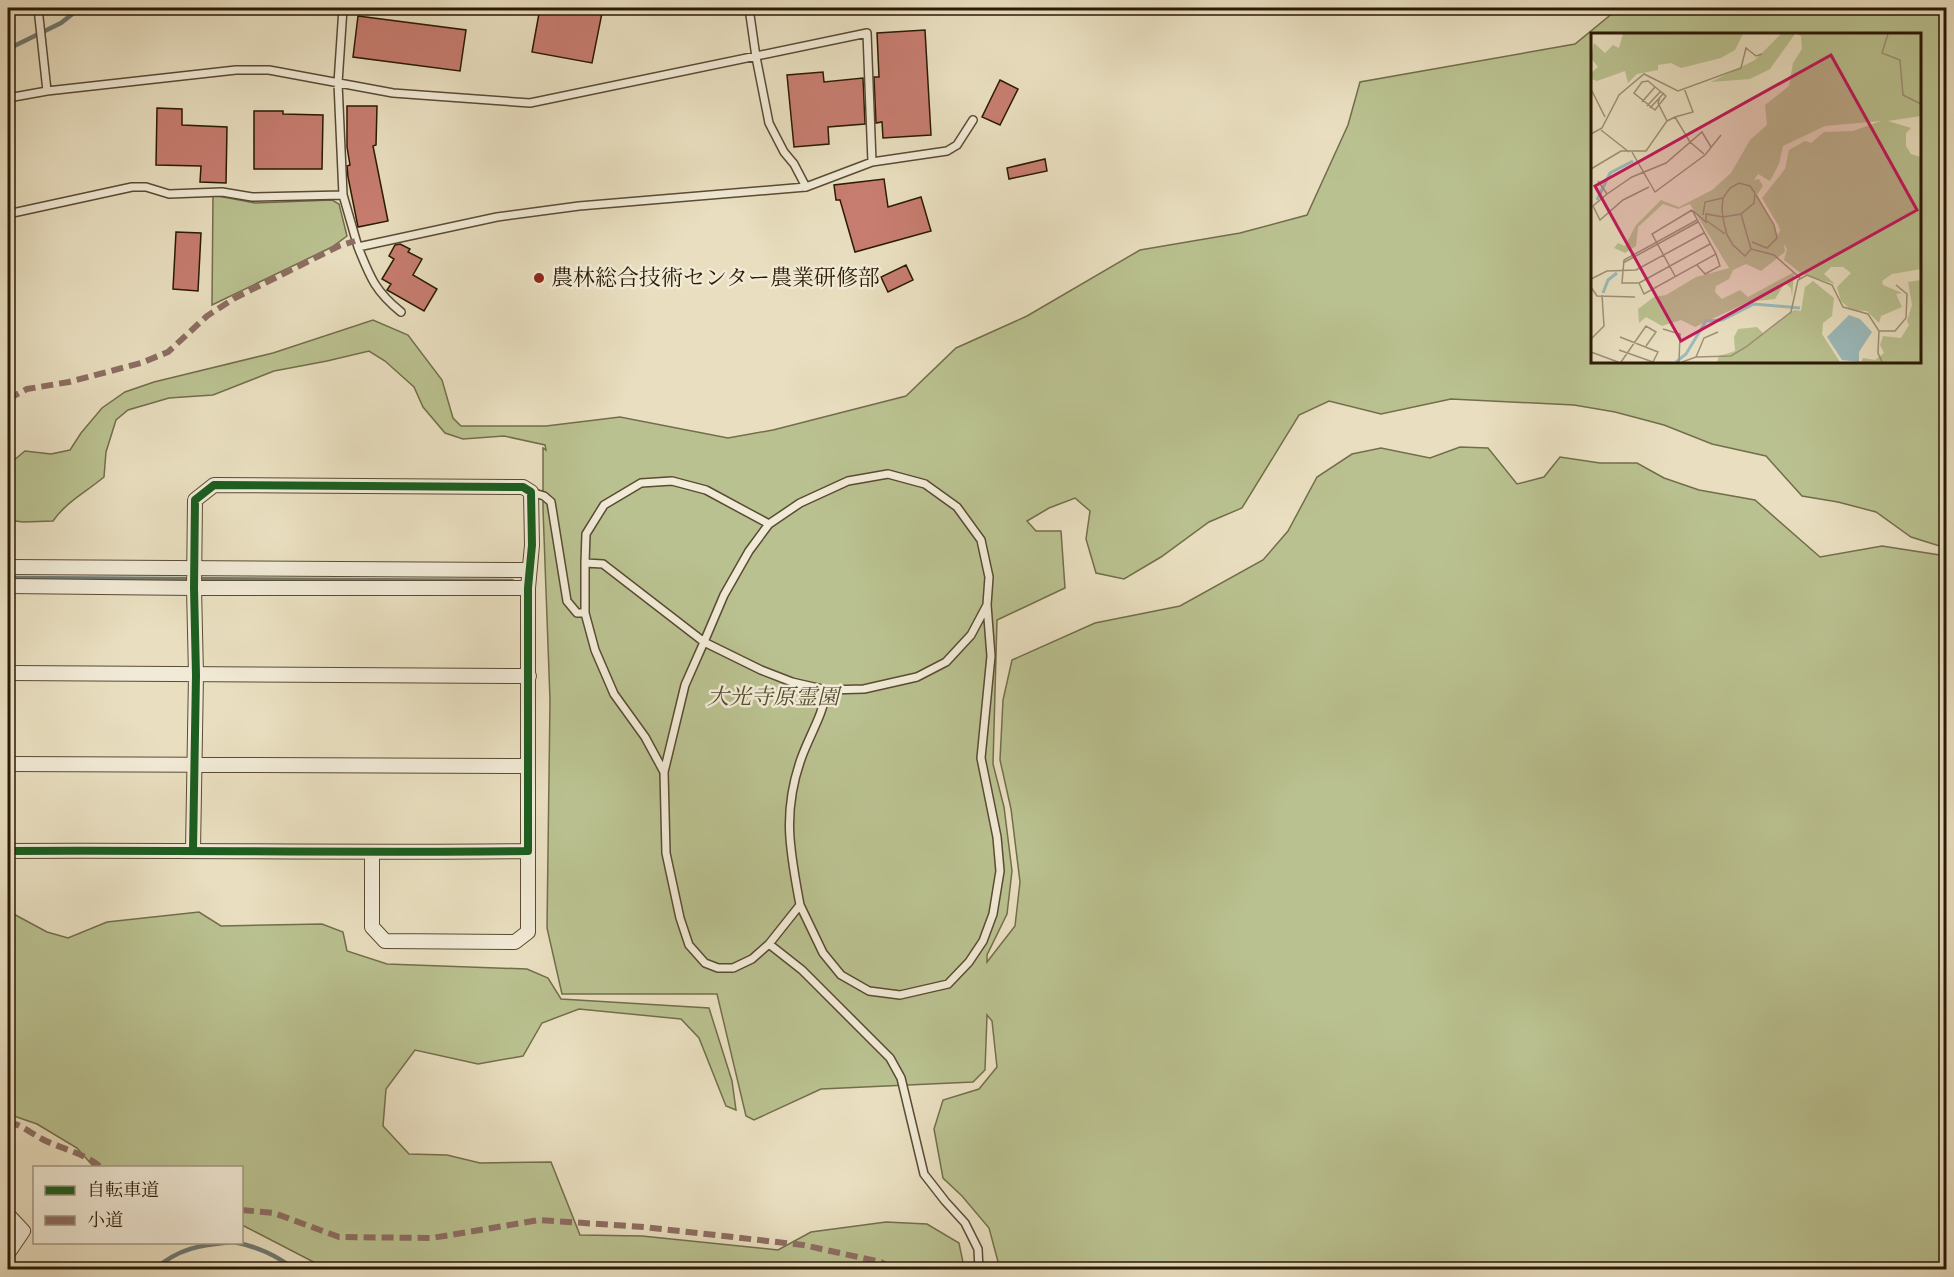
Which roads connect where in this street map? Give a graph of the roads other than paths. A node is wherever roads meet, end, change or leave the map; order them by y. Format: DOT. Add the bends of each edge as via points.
graph roads {
  1 [pos="38,8"];
  2 [pos="343,8"];
  3 [pos="749,8"];
  4 [pos="756,57"];
  5 [pos="338,83"];
  6 [pos="47,91"];
  7 [pos="8,98"];
  8 [pos="973,120"];
  9 [pos="872,162"];
  10 [pos="806,187"];
  11 [pos="344,195"];
  12 [pos="8,214"];
  13 [pos="358,247"];
  14 [pos="401,312"];
  15 [pos="531,492"];
  16 [pos="769,524"];
  17 [pos="585,563"];
  18 [pos="8,567"];
  19 [pos="194,568"];
  20 [pos="528,570"];
  21 [pos="8,586"];
  22 [pos="194,588"];
  23 [pos="528,588"];
  24 [pos="987,605"];
  25 [pos="585,613"];
  26 [pos="704,642"];
  27 [pos="8,673"];
  28 [pos="196,675"];
  29 [pos="529,676"];
  30 [pos="827,690"];
  31 [pos="8,764"];
  32 [pos="194,764"];
  33 [pos="528,766"];
  34 [pos="664,772"];
  35 [pos="8,850"];
  36 [pos="193,850"];
  37 [pos="528,851"];
  38 [pos="372,853"];
  39 [pos="800,905"];
  40 [pos="769,944"];
  41 [pos="8,1215"];
  42 [pos="8,1253"];
  43 [pos="979,1269"];
  1 -- 6 [label="lane"];
  2 -- 5 [label="lane"];
  3 -- 4 [label="lane"];
  4 -- 5 [label="lane" via="530,103 393,93"];
  4 -- 9 [label="lane" via="867,33"];
  4 -- 10 [label="lane" via="769,123"];
  5 -- 6 [label="lane" via="269,70 236,70"];
  5 -- 11 [label="lane"];
  6 -- 7 [label="lane"];
  8 -- 9 [label="lane" via="957,145 947,151"];
  9 -- 10 [label="lane"];
  10 -- 13 [label="lane" via="579,206 497,217"];
  11 -- 12 [label="lane" via="169,194 132,186"];
  11 -- 13 [label="lane"];
  13 -- 14 [label="lane" via="372,281"];
  15 -- 19 [label="street" via="523,487 214,485 195,500"];
  15 -- 20 [label="street" via="532,545"];
  15 -- 25 [label="lane" via="544,495 551,502 567,601 577,614"];
  16 -- 17 [label="lane" via="706,490 672,480 641,483 604,505 586,534"];
  16 -- 24 [label="lane" via="800,503 849,481 888,474 925,484 957,507 981,540 988,577"];
  16 -- 26 [label="lane" via="724,595"];
  17 -- 25 [label="lane"];
  17 -- 26 [label="lane" via="603,564"];
  18 -- 19 [label="street"];
  19 -- 20 [label="street"];
  19 -- 22 [label="street"];
  20 -- 23 [label="street"];
  21 -- 22 [label="street"];
  22 -- 23 [label="street"];
  22 -- 28 [label="street"];
  23 -- 29 [label="street"];
  24 -- 30 [label="lane" via="971,636 946,662 917,677 864,689"];
  24 -- 39 [label="lane" via="991,656 981,758 1000,871 993,914 983,941 948,984 900,995 869,991 842,975 823,952"];
  25 -- 34 [label="lane" via="595,650 614,694"];
  26 -- 30 [label="lane" via="761,670"];
  26 -- 34 [label="lane" via="685,685"];
  27 -- 28 [label="street"];
  28 -- 29 [label="street"];
  28 -- 32 [label="street"];
  29 -- 33 [label="street"];
  30 -- 39 [label="lane" via="789,809 789,843"];
  31 -- 32 [label="street"];
  32 -- 33 [label="street"];
  32 -- 36 [label="street"];
  33 -- 37 [label="street"];
  34 -- 40 [label="lane" via="666,853 689,945 705,963 733,968 752,959"];
  35 -- 36 [label="street"];
  36 -- 38 [label="street"];
  37 -- 38 [label="street"];
  37 -- 38 [label="street" via="528,932 515,942 385,941 372,927"];
  39 -- 40 [label="lane"];
  40 -- 43 [label="lane" via="802,970 890,1058 901,1078 924,1174 965,1223 978,1249"];
  41 -- 42 [label="street" via="23,1231"];
}
